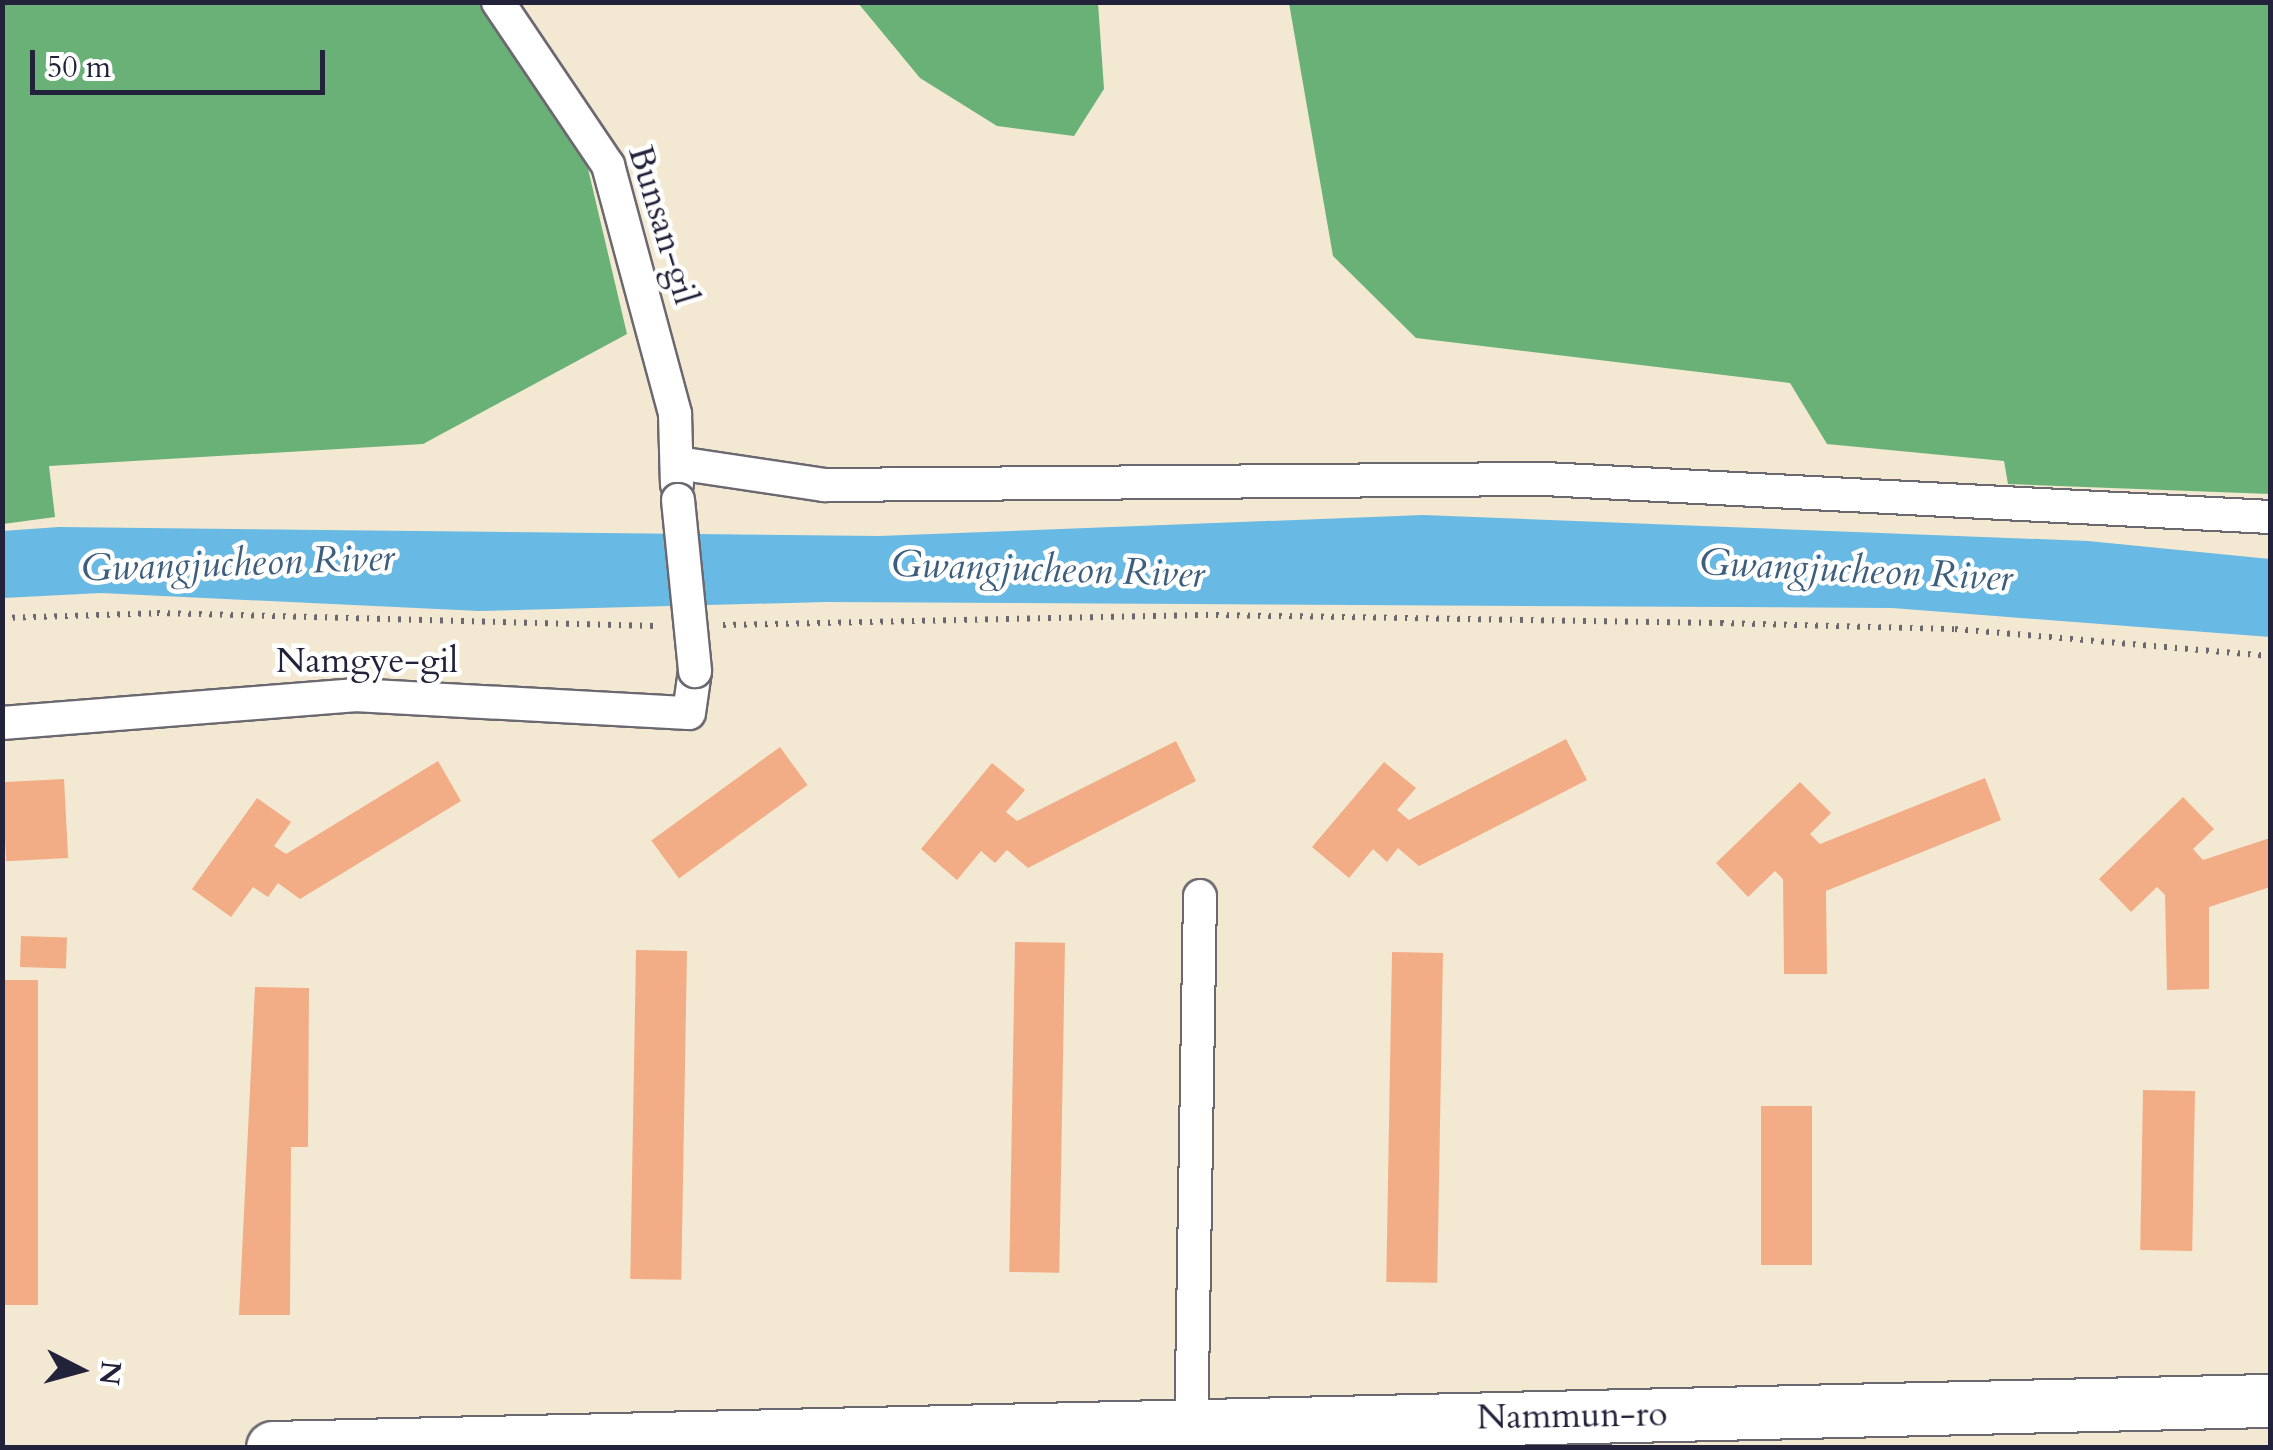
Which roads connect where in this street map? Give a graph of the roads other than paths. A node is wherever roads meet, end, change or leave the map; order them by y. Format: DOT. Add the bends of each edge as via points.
graph roads {
  1 [pos="498,2"];
  2 [pos="678,463"];
  3 [pos="2270,518"];
  4 [pos="695,671"];
  5 [pos="2,723"];
  6 [pos="1200,896"];
  7 [pos="2270,1401"];
  8 [pos="1192,1436"];
  9 [pos="273,1448"];
  1 -- 2 [label="street, Bunsan-gil" via="608,165 675,414"];
  2 -- 3 [label="street" via="824,485 1544,480"];
  2 -- 4 [label="street, Bunsan-gil, bridge"];
  4 -- 5 [label="street, Namgye-gil" via="688,713 354,696"];
  6 -- 8 [label="street"];
  7 -- 8 [label="main road, Nammun-ro"];
  8 -- 9 [label="main road, Nammun-ro"];
}
